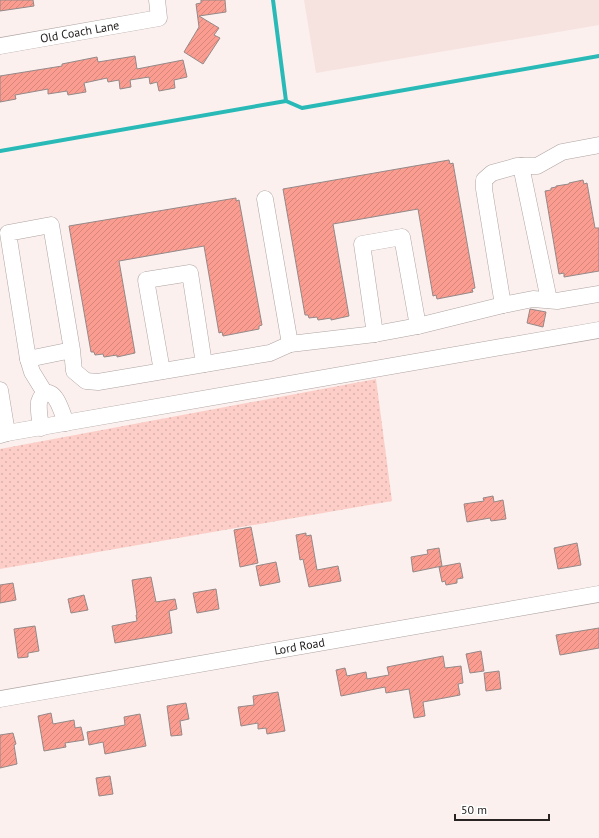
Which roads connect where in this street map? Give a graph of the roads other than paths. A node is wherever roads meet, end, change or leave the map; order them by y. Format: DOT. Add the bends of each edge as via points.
graph roads {
  1 [pos="157,0"];
  2 [pos="0,46"];
  3 [pos="599,145"];
  4 [pos="522,166"];
  5 [pos="264,199"];
  6 [pos="599,294"];
  7 [pos="549,300"];
  8 [pos="503,305"];
  9 [pos="418,326"];
  10 [pos="599,330"];
  11 [pos="375,334"];
  12 [pos="290,344"];
  13 [pos="72,350"];
  14 [pos="28,359"];
  15 [pos="204,364"];
  16 [pos="162,371"];
  17 [pos="0,390"];
  18 [pos="45,393"];
  19 [pos="66,423"];
  20 [pos="41,428"];
  21 [pos="4,434"];
  22 [pos="599,594"];
  23 [pos="0,699"];
  1 -- 2 [label="street, Old Coach Lane" via="159,18"];
  3 -- 4 [label="street" via="562,152 537,166"];
  4 -- 7 [label="street"];
  4 -- 8 [label="street" via="492,173 484,180"];
  5 -- 12 [label="street"];
  6 -- 7 [label="street"];
  7 -- 8 [label="street" via="533,299"];
  8 -- 9 [label="street"];
  9 -- 11 [label="street"];
  9 -- 11 [label="street" via="402,237 362,244"];
  10 -- 19 [label="street"];
  11 -- 12 [label="street"];
  12 -- 15 [label="street" via="270,353"];
  13 -- 14 [label="street"];
  13 -- 14 [label="street" via="51,225 15,231 8,233"];
  13 -- 16 [label="street" via="74,371 86,381 98,382"];
  14 -- 18 [label="street" via="32,372"];
  15 -- 16 [label="street"];
  15 -- 16 [label="street" via="190,273 146,280"];
  17 -- 21 [label="street"];
  18 -- 19 [label="street" via="54,396"];
  18 -- 20 [label="street" via="39,403"];
  19 -- 20 [label="street"];
  20 -- 21 [label="street"];
  22 -- 23 [label="street, Lord Road"];
}
